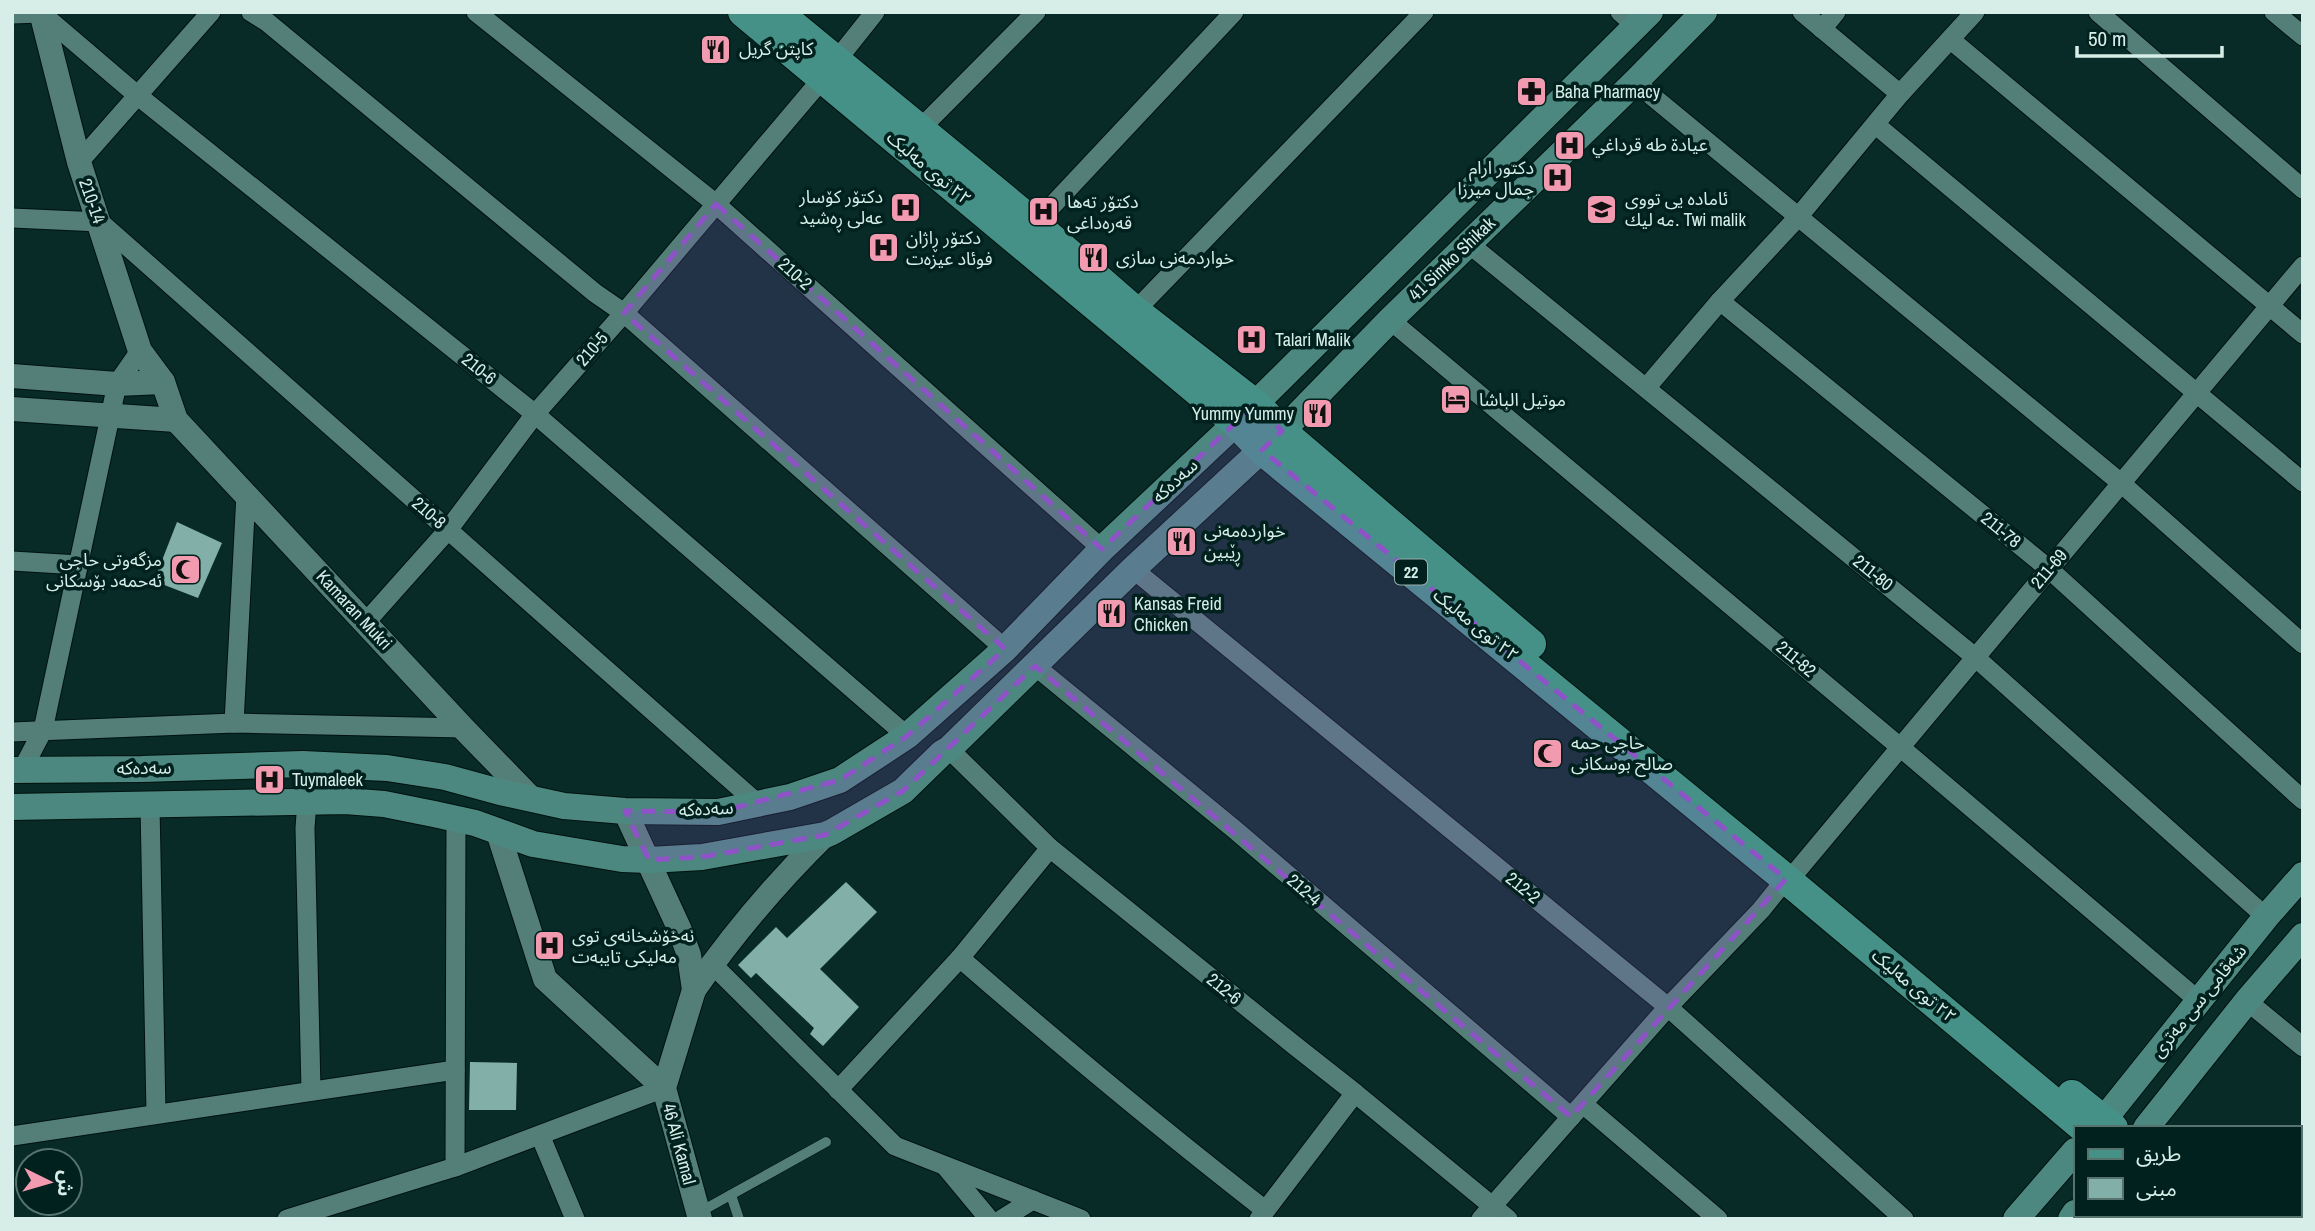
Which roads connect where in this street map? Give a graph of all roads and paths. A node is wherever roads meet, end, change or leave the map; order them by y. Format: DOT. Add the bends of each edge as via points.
graph roads {
  1 [pos="211,12"];
  2 [pos="251,12"];
  3 [pos="476,12"];
  4 [pos="743,12"];
  5 [pos="777,12"];
  6 [pos="875,12"];
  7 [pos="1036,12"];
  8 [pos="1234,12"];
  9 [pos="1424,12"];
  10 [pos="1704,12"];
  11 [pos="1802,12"];
  12 [pos="1836,12"];
  13 [pos="1975,12"];
  14 [pos="2098,12"];
  15 [pos="2274,12"];
  16 [pos="41,13"];
  17 [pos="12,14"];
  18 [pos="1636,17"];
  19 [pos="1822,29"];
  20 [pos="2303,36"];
  21 [pos="1951,40"];
  22 [pos="829,70"];
  23 [pos="1635,82"];
  24 [pos="1900,94"];
  25 [pos="137,95"];
  26 [pos="1876,125"];
  27 [pos="919,130"];
  28 [pos="79,162"];
  29 [pos="2303,189"];
  30 [pos="716,204"];
  31 [pos="1799,216"];
  32 [pos="12,218"];
  33 [pos="100,222"];
  34 [pos="1035,224"];
  35 [pos="1468,243"];
  36 [pos="2303,266"];
  37 [pos="1720,301"];
  38 [pos="2269,306"];
  39 [pos="1135,312"];
  40 [pos="624,313"];
  41 [pos="1390,320"];
  42 [pos="2303,334"];
  43 [pos="140,351"];
  44 [pos="12,376"];
  45 [pos="163,382"];
  46 [pos="117,384"];
  47 [pos="1646,388"];
  48 [pos="2198,392"];
  49 [pos="12,409"];
  50 [pos="535,414"];
  51 [pos="1246,414"];
  52 [pos="109,416"];
  53 [pos="176,420"];
  54 [pos="1272,441"];
  55 [pos="2303,482"];
  56 [pos="2121,483"];
  57 [pos="246,494"];
  58 [pos="448,530"];
  59 [pos="1102,549"];
  60 [pos="12,561"];
  61 [pos="79,565"];
  62 [pos="1133,569"];
  63 [pos="2049,569"];
  64 [pos="366,622"];
  65 [pos="2303,644"];
  66 [pos="1005,649"];
  67 [pos="1975,657"];
  68 [pos="1035,666"];
  69 [pos="234,723"];
  70 [pos="463,728"];
  71 [pos="44,730"];
  72 [pos="12,732"];
  73 [pos="907,736"];
  74 [pos="1900,747"];
  75 [pos="949,749"];
  76 [pos="17,770"];
  77 [pos="532,799"];
  78 [pos="2303,800"];
  79 [pos="307,802"];
  80 [pos="150,804"];
  81 [pos="758,804"];
  82 [pos="12,807"];
  83 [pos="625,811"];
  84 [pos="456,820"];
  85 [pos="498,832"];
  86 [pos="825,835"];
  87 [pos="1050,848"];
  88 [pos="649,860"];
  89 [pos="1791,875"];
  90 [pos="2303,875"];
  91 [pos="2266,917"];
  92 [pos="2303,936"];
  93 [pos="960,958"];
  94 [pos="712,964"];
  95 [pos="694,990"];
  96 [pos="2199,1001"];
  97 [pos="2247,1001"];
  98 [pos="1668,1007"];
  99 [pos="2303,1047"];
  100 [pos="455,1070"];
  101 [pos="664,1088"];
  102 [pos="311,1090"];
  103 [pos="838,1090"];
  104 [pos="1356,1093"];
  105 [pos="1577,1111"];
  106 [pos="156,1114"];
  107 [pos="2099,1126"];
  108 [pos="2148,1126"];
  109 [pos="540,1135"];
  110 [pos="12,1136"];
  111 [pos="826,1142"];
  112 [pos="2074,1153"];
  113 [pos="944,1166"];
  114 [pos="455,1167"];
  115 [pos="731,1195"];
  116 [pos="1033,1200"];
  117 [pos="1487,1212"];
  118 [pos="1262,1214"];
  119 [pos="695,1217"];
  120 [pos="286,1219"];
  121 [pos="575,1219"];
  122 [pos="739,1219"];
  123 [pos="989,1219"];
  124 [pos="1002,1219"];
  125 [pos="1082,1219"];
  126 [pos="1508,1219"];
  127 [pos="1718,1219"];
  128 [pos="1904,1219"];
  129 [pos="2016,1219"];
  1 -- 25 [label="street"];
  2 -- 40 [label="street"];
  3 -- 30 [label="street, 210-2"];
  4 -- 22 [label="main road, ٢٢ توی مەلیک / 22"];
  5 -- 22 [label="main road, ٢٢ توی مەلیک / 22"];
  6 -- 22 [label="street, 210-5"];
  7 -- 27 [label="street"];
  8 -- 34 [label="street"];
  9 -- 39 [label="street"];
  10 -- 23 [label="main road, 41 Simko Shikak"];
  11 -- 19 [label="street"];
  12 -- 19 [label="street"];
  13 -- 21 [label="street"];
  14 -- 29 [label="street"];
  15 -- 20 [label="street"];
  16 -- 17 [label="street"];
  16 -- 25 [label="street, 210-6"];
  16 -- 28 [label="street, 210-14"];
  18 -- 51 [label="main road, 41 Simko Shikak"];
  19 -- 24 [label="street"];
  21 -- 24 [label="street"];
  21 -- 38 [label="street"];
  22 -- 27 [label="main road, ٢٢ توی مەلیک / 22"];
  22 -- 30 [label="street, 210-5"];
  22 -- 51 [label="main road, ٢٢ توی مەلیک / 22"];
  23 -- 31 [label="street"];
  23 -- 35 [label="main road, 41 Simko Shikak"];
  24 -- 26 [label="street"];
  25 -- 28 [label="street"];
  25 -- 50 [label="street, 210-6"];
  26 -- 31 [label="street"];
  26 -- 48 [label="street"];
  27 -- 34 [label="main road, ٢٢ توی مەلیک / 22"];
  28 -- 33 [label="street, 210-14"];
  30 -- 40 [label="street, 210-5"];
  30 -- 59 [label="street, 210-2"];
  31 -- 37 [label="street"];
  31 -- 56 [label="street"];
  32 -- 33 [label="street"];
  33 -- 43 [label="street, 210-14"];
  33 -- 58 [label="street, 210-8"];
  34 -- 39 [label="main road, ٢٢ توی مەلیک / 22"];
  35 -- 41 [label="main road, 41 Simko Shikak"];
  35 -- 47 [label="street, 211-80"];
  36 -- 38 [label="street, 211-69"];
  37 -- 47 [label="street"];
  37 -- 63 [label="street, 211-78"];
  38 -- 42 [label="street"];
  38 -- 48 [label="street, 211-69"];
  39 -- 51 [label="main road, ٢٢ توی مەلیک / 22"];
  40 -- 50 [label="street, 210-5"];
  40 -- 66 [label="street"];
  41 -- 54 [label="main road, 41 Simko Shikak"];
  41 -- 74 [label="street, 211-82"];
  43 -- 45 [label="street, 210-14"];
  43 -- 46 [label="street"];
  44 -- 46 [label="street"];
  45 -- 46 [label="street"];
  45 -- 53 [label="street, Kamaran Mukri"];
  46 -- 52 [label="street"];
  47 -- 67 [label="street, 211-80"];
  48 -- 55 [label="street"];
  48 -- 56 [label="street, 211-69"];
  49 -- 52 [label="street"];
  50 -- 58 [label="street, 210-5"];
  50 -- 73 [label="street, 210-6"];
  51 -- 54 [label="main road, ٢٢ توی مەلیک / 22"];
  51 -- 59 [label="main road, سەدەکە"];
  52 -- 53 [label="street"];
  52 -- 61 [label="street"];
  53 -- 57 [label="street, Kamaran Mukri"];
  54 -- 62 [label="main road, 41 Simko Shikak"];
  54 -- 89 [label="main road, ٢٢ توی مەلیک / 22"];
  56 -- 63 [label="street, 211-69"];
  56 -- 65 [label="street"];
  57 -- 64 [label="street, Kamaran Mukri"];
  57 -- 69 [label="street"];
  58 -- 64 [label="street, 210-5"];
  58 -- 81 [label="street, 210-8"];
  59 -- 66 [label="main road, سەدەکە"];
  60 -- 61 [label="street"];
  61 -- 71 [label="street"];
  62 -- 68 [label="main road, 41 Simko Shikak"];
  62 -- 98 [label="street, 212-2"];
  63 -- 67 [label="street, 211-69"];
  63 -- 78 [label="street, 211-78"];
  64 -- 70 [label="street, Kamaran Mukri"];
  66 -- 73 [label="main road, سەدەکە"];
  67 -- 74 [label="street, 211-69"];
  67 -- 91 [label="street, 211-80"];
  68 -- 75 [label="main road, 41 Simko Shikak"];
  68 -- 105 [label="street, 212-4"];
  69 -- 70 [label="street"];
  69 -- 71 [label="street"];
  70 -- 77 [label="street, Kamaran Mukri"];
  71 -- 72 [label="street"];
  71 -- 76 [label="street"];
  73 -- 81 [label="main road, سەدەکە" via="840,780"];
  74 -- 89 [label="street, 211-69"];
  74 -- 96 [label="street, 211-82"];
  75 -- 86 [label="main road, سەدەکە" via="903,791"];
  75 -- 87 [label="street, 212-6"];
  76 -- 77 [label="main road, سەدەکە" via="303,764 375,768 445,777"];
  77 -- 83 [label="main road, سەدەکە"];
  79 -- 80 [label="main road, سەدەکە"];
  79 -- 84 [label="main road, سەدەکە" via="384,804"];
  79 -- 102 [label="street"];
  80 -- 82 [label="main road, سەدەکە"];
  80 -- 106 [label="street"];
  81 -- 83 [label="main road, سەدەکە" via="718,812"];
  83 -- 88 [label="street, 46 Ali Kamal"];
  84 -- 85 [label="main road, سەدەکە"];
  84 -- 100 [label="street"];
  85 -- 88 [label="main road, سەدەکە" via="590,855"];
  85 -- 101 [label="street" via="545,979"];
  86 -- 88 [label="main road, سەدەکە" via="702,857"];
  86 -- 94 [label="street, 46 Ali Kamal" via="787,873"];
  87 -- 93 [label="street"];
  87 -- 104 [label="street, 212-6"];
  88 -- 95 [label="street, 46 Ali Kamal" via="689,956"];
  89 -- 98 [label="street, 211-69"];
  89 -- 107 [label="main road, ٢٢ توی مەلیک / 22"];
  90 -- 91 [label="main road, شەقامی سی مەتری"];
  91 -- 96 [label="main road, شەقامی سی مەتری"];
  92 -- 97 [label="main road, شەقامی سی مەتری"];
  93 -- 103 [label="street"];
  93 -- 118 [label="street"];
  94 -- 95 [label="street, 46 Ali Kamal"];
  94 -- 103 [label="street"];
  95 -- 101 [label="street, 46 Ali Kamal"];
  96 -- 107 [label="main road, شەقامی سی مەتری"];
  97 -- 99 [label="street"];
  97 -- 108 [label="main road, شەقامی سی مەتری"];
  98 -- 105 [label="street, 211-69"];
  98 -- 128 [label="street, 212-2"];
  100 -- 102 [label="street"];
  100 -- 114 [label="street"];
  101 -- 109 [label="street"];
  101 -- 119 [label="street, 46 Ali Kamal"];
  102 -- 106 [label="street"];
  103 -- 113 [label="street" via="895,1146"];
  104 -- 117 [label="street, 212-6"];
  104 -- 118 [label="street"];
  105 -- 117 [label="street, 211-69"];
  105 -- 127 [label="street, 212-4"];
  106 -- 110 [label="street"];
  109 -- 114 [label="street"];
  109 -- 121 [label="street"];
  111 -- 115 [label="lane"];
  112 -- 129 [label="main road"];
  113 -- 116 [label="street"];
  113 -- 123 [label="street"];
  114 -- 120 [label="street"];
  115 -- 119 [label="lane"];
  115 -- 122 [label="lane"];
  116 -- 124 [label="street"];
  116 -- 125 [label="street"];
  117 -- 126 [label="street, 212-6"];
}
